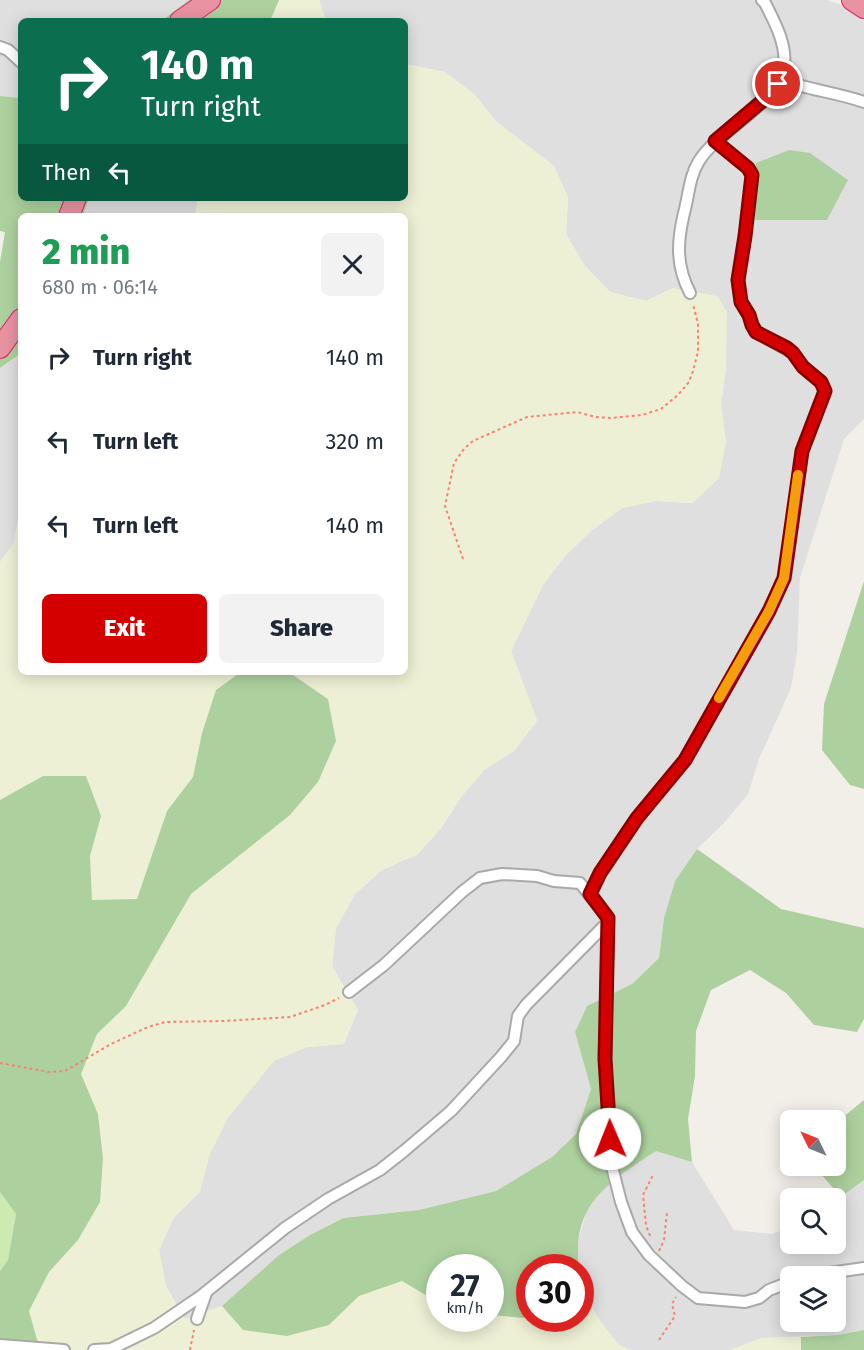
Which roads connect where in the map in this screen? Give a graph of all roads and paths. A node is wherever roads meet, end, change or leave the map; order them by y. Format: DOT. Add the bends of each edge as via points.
graph roads {
  1 [pos="210,0"];
  2 [pos="762,0"];
  3 [pos="852,0"];
  4 [pos="864,8"];
  5 [pos="184,18"];
  6 [pos="0,47"];
  7 [pos="18,59"];
  8 [pos="780,79"];
  9 [pos="864,102"];
  10 [pos="715,141"];
  11 [pos="690,293"];
  12 [pos="18,324"];
  13 [pos="0,348"];
  14 [pos="463,559"];
  15 [pos="590,894"];
  16 [pos="607,923"];
  17 [pos="349,992"];
  18 [pos="0,1063"];
  19 [pos="653,1175"];
  20 [pos="667,1214"];
  21 [pos="864,1268"];
  22 [pos="846,1271"];
  23 [pos="682,1286"];
  24 [pos="780,1286"];
  25 [pos="206,1293"];
  26 [pos="197,1319"];
  27 [pos="659,1340"];
  28 [pos="0,1345"];
  29 [pos="64,1350"];
  30 [pos="94,1350"];
  31 [pos="190,1350"];
  1 -- 5 [label="highway"];
  2 -- 8 [label="street" via="783,43"];
  3 -- 4 [label="highway"];
  6 -- 7 [label="street"];
  8 -- 9 [label="street"];
  8 -- 10 [label="street" via="767,97"];
  10 -- 11 [label="street" via="693,175 679,233 678,257"];
  10 -- 15 [label="street" via="752,175 738,280 741,302 756,332 793,353 825,391 802,451 784,578 769,611 685,760 637,818"];
  11 -- 14 [label="path" via="698,324 698,352 689,382 661,409 611,418 577,412 527,417 473,441 464,449 454,463 445,506"];
  12 -- 13 [label="highway"];
  15 -- 16 [label="street" via="608,918"];
  15 -- 17 [label="street" via="580,883 537,876 502,874 480,878"];
  16 -- 23 [label="street" via="605,1059 610,1159 632,1232 649,1255"];
  16 -- 25 [label="street" via="526,1005 518,1016 514,1041 451,1111 380,1170 285,1228"];
  17 -- 18 [label="path" via="290,1017 148,1026 65,1071"];
  19 -- 20 [label="path" via="643,1195 646,1225 658,1255"];
  21 -- 22 [label="street"];
  23 -- 24 [label="street" via="698,1298 745,1302"];
  23 -- 27 [label="path" via="672,1304 675,1316"];
  25 -- 26 [label="street"];
  25 -- 30 [label="street" via="153,1328 111,1349"];
  26 -- 31 [label="path"];
  28 -- 29 [label="street"];
}
